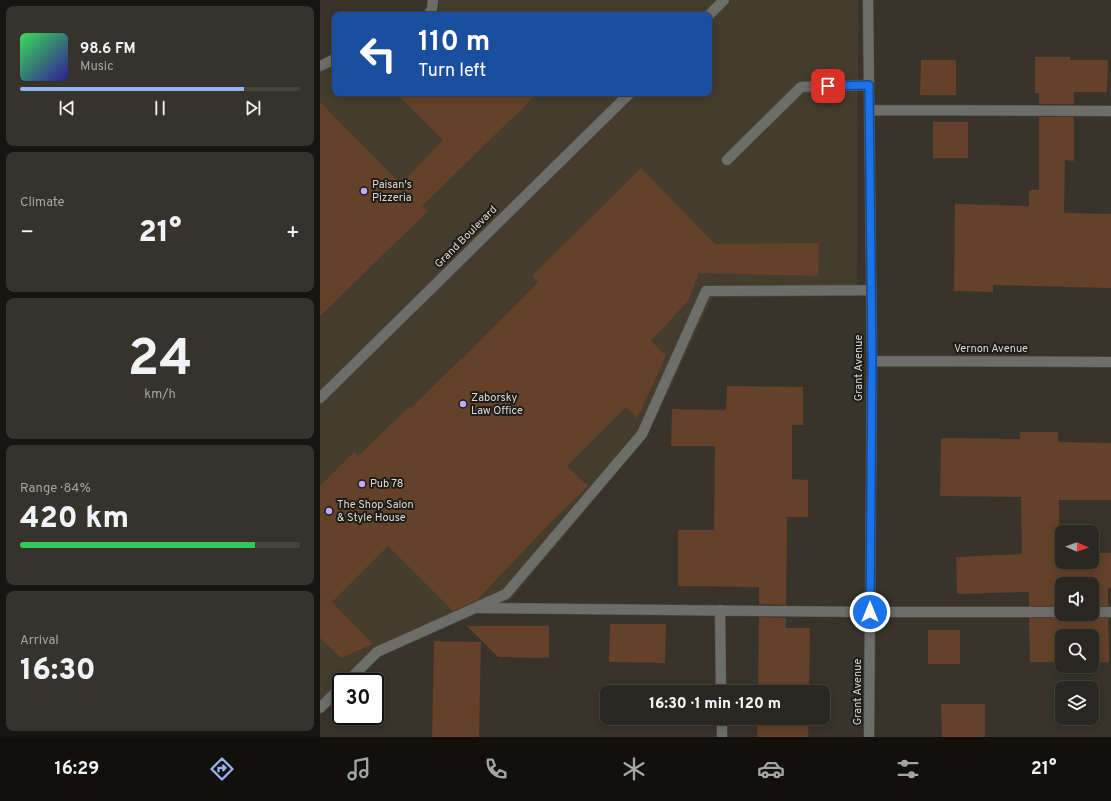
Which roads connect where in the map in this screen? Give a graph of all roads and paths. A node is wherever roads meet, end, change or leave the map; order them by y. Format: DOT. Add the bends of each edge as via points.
graph roads {
  1 [pos="433,0"];
  2 [pos="724,0"];
  3 [pos="868,0"];
  4 [pos="430,12"];
  5 [pos="712,12"];
  6 [pos="332,61"];
  7 [pos="320,66"];
  8 [pos="869,85"];
  9 [pos="627,96"];
  10 [pos="870,110"];
  11 [pos="1111,111"];
  12 [pos="727,160"];
  13 [pos="871,290"];
  14 [pos="872,361"];
  15 [pos="1111,362"];
  16 [pos="320,398"];
  17 [pos="475,608"];
  18 [pos="720,610"];
  19 [pos="870,612"];
  20 [pos="1055,612"];
  21 [pos="1099,612"];
  22 [pos="1111,612"];
  23 [pos="356,673"];
  24 [pos="721,685"];
  25 [pos="332,697"];
  26 [pos="320,708"];
  27 [pos="722,725"];
  28 [pos="722,737"];
  29 [pos="869,737"];
  1 -- 4 [label="street"];
  2 -- 5 [label="street"];
  3 -- 8 [label="street, Grant Avenue"];
  6 -- 7 [label="street"];
  8 -- 10 [label="street, Grant Avenue"];
  8 -- 12 [label="street" via="801,87"];
  9 -- 16 [label="street, Grand Boulevard"];
  10 -- 11 [label="street"];
  10 -- 13 [label="street, Grant Avenue"];
  13 -- 14 [label="street, Grant Avenue"];
  13 -- 17 [label="street" via="706,291 642,434 506,594"];
  14 -- 15 [label="street, Vernon Avenue"];
  14 -- 19 [label="street, Grant Avenue"];
  17 -- 18 [label="street"];
  17 -- 23 [label="street" via="377,652"];
  18 -- 19 [label="street"];
  18 -- 24 [label="street"];
  19 -- 20 [label="street"];
  19 -- 29 [label="street, Grant Avenue"];
  21 -- 22 [label="street"];
  25 -- 26 [label="street"];
  27 -- 28 [label="street"];
}
